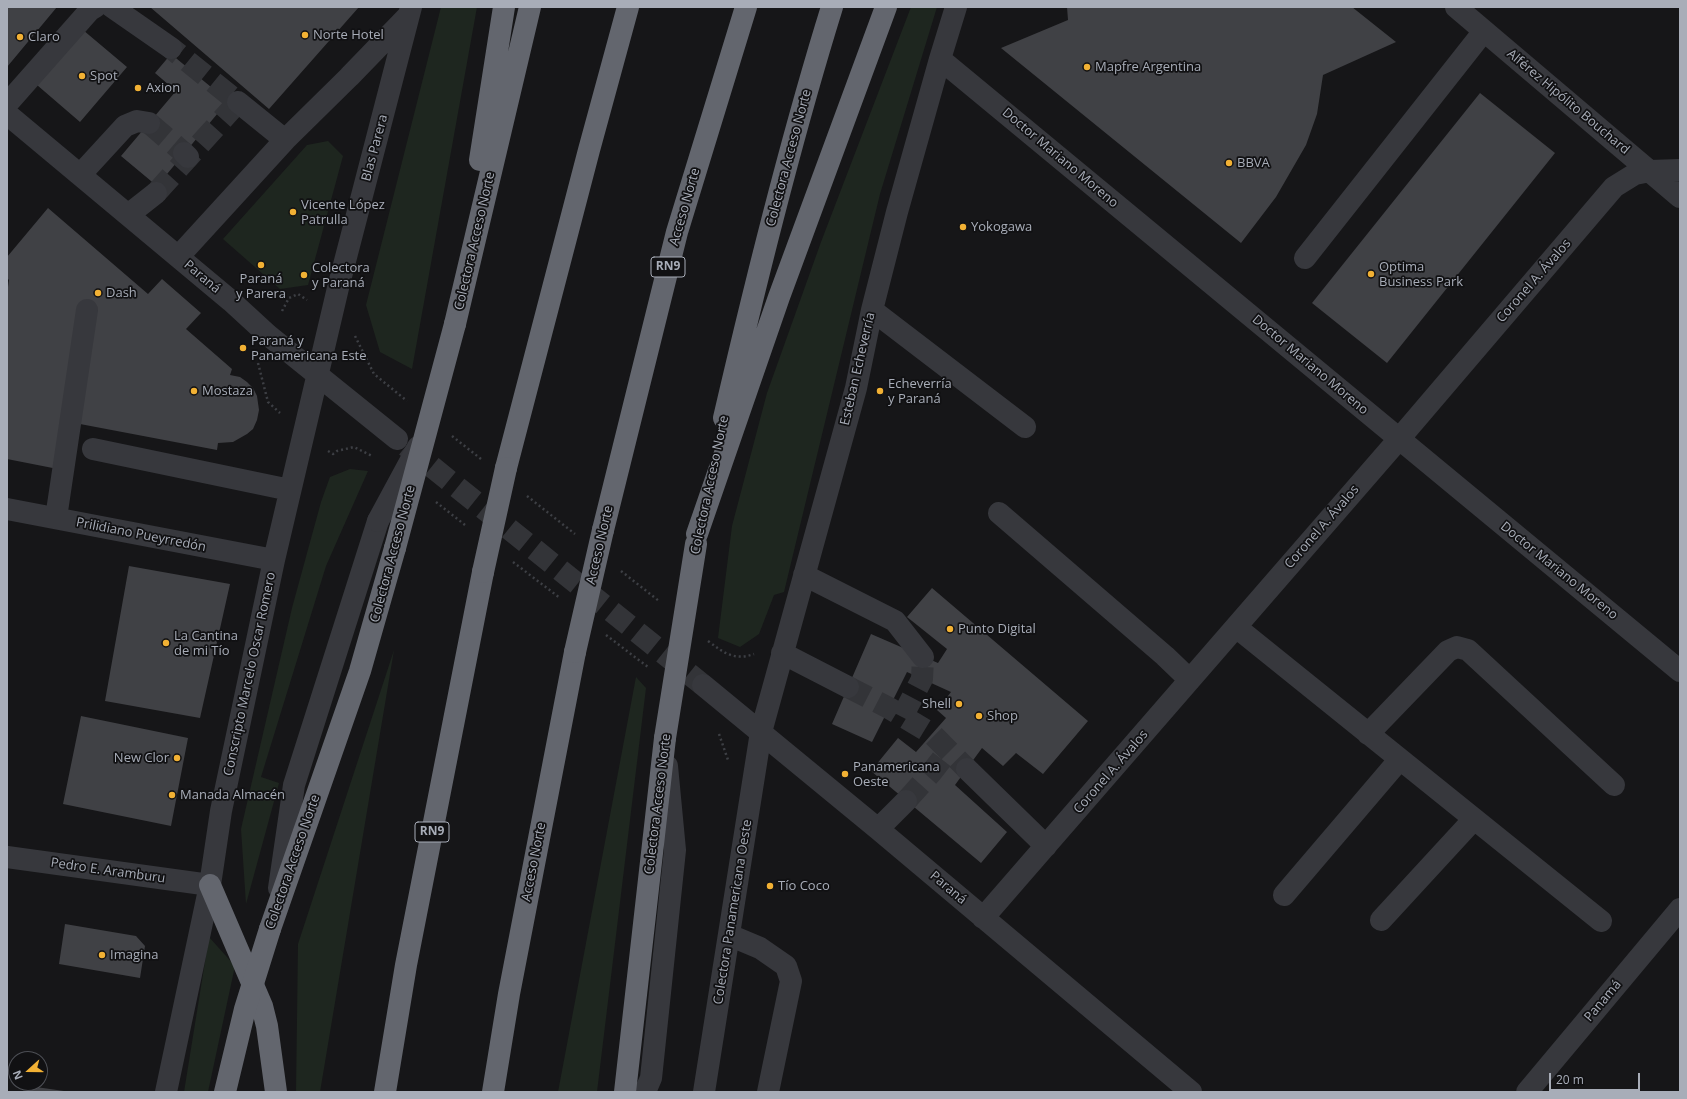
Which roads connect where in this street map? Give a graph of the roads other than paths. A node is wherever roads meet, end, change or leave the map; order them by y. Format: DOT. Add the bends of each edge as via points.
graph roads {
  1 [pos="95,7"];
  2 [pos="112,7"];
  3 [pos="504,7"];
  4 [pos="530,7"];
  5 [pos="628,7"];
  6 [pos="746,7"];
  7 [pos="832,7"];
  8 [pos="886,7"];
  9 [pos="956,7"];
  10 [pos="1456,7"];
  11 [pos="410,10"];
  12 [pos="1484,31"];
  13 [pos="171,48"];
  14 [pos="940,59"];
  15 [pos="238,102"];
  16 [pos="7,104"];
  17 [pos="7,114"];
  18 [pos="148,124"];
  19 [pos="285,140"];
  20 [pos="1680,170"];
  21 [pos="1650,171"];
  22 [pos="80,175"];
  23 [pos="156,193"];
  24 [pos="1680,197"];
  25 [pos="128,215"];
  26 [pos="178,257"];
  27 [pos="1305,258"];
  28 [pos="86,310"];
  29 [pos="872,310"];
  30 [pos="456,321"];
  31 [pos="317,375"];
  32 [pos="1026,427"];
  33 [pos="425,434"];
  34 [pos="397,439"];
  35 [pos="1399,439"];
  36 [pos="93,449"];
  37 [pos="290,490"];
  38 [pos="7,509"];
  39 [pos="999,513"];
  40 [pos="56,518"];
  41 [pos="696,539"];
  42 [pos="274,560"];
  43 [pos="804,575"];
  44 [pos="1236,627"];
  45 [pos="923,656"];
  46 [pos="780,658"];
  47 [pos="1680,671"];
  48 [pos="1190,680"];
  49 [pos="704,685"];
  50 [pos="848,687"];
  51 [pos="761,732"];
  52 [pos="1368,734"];
  53 [pos="665,740"];
  54 [pos="1400,759"];
  55 [pos="967,769"];
  56 [pos="1614,785"];
  57 [pos="906,801"];
  58 [pos="1474,819"];
  59 [pos="878,829"];
  60 [pos="1046,846"];
  61 [pos="7,857"];
  62 [pos="210,885"];
  63 [pos="1284,895"];
  64 [pos="1680,909"];
  65 [pos="983,918"];
  66 [pos="1381,920"];
  67 [pos="273,921"];
  68 [pos="1601,921"];
  69 [pos="729,935"];
  70 [pos="166,1092"];
  71 [pos="224,1092"];
  72 [pos="276,1092"];
  73 [pos="385,1092"];
  74 [pos="492,1092"];
  75 [pos="625,1092"];
  76 [pos="645,1092"];
  77 [pos="704,1092"];
  78 [pos="768,1092"];
  79 [pos="1191,1092"];
  80 [pos="1527,1092"];
  1 -- 16 [label="street"];
  2 -- 13 [label="street"];
  3 -- 30 [label="highway"];
  4 -- 30 [label="highway, Colectora Acceso Norte"];
  5 -- 73 [label="highway, RN9, bridge" via="506,468 483,572 406,965"];
  6 -- 74 [label="highway, Acceso Norte / RN9, bridge" via="677,232 603,530 575,652"];
  7 -- 41 [label="highway, Colectora Acceso Norte" via="806,90 752,300"];
  8 -- 41 [label="highway" via="779,297"];
  9 -- 14 [label="street, Esteban Echeverría"];
  10 -- 12 [label="street, Alférez Hipólito Bouchard"];
  11 -- 19 [label="street, Blas Parera"];
  11 -- 31 [label="street, Blas Parera"];
  12 -- 21 [label="street, Alférez Hipólito Bouchard"];
  12 -- 27 [label="street"];
  14 -- 29 [label="street, Esteban Echeverría"];
  14 -- 35 [label="street, Doctor Mariano Moreno"];
  15 -- 19 [label="street"];
  17 -- 22 [label="street, Paraná"];
  18 -- 22 [label="street" via="137,121 125,126"];
  19 -- 26 [label="street, Blas Parera"];
  20 -- 21 [label="street, Coronel A. Ávalos"];
  21 -- 24 [label="street, Alférez Hipólito Bouchard"];
  21 -- 35 [label="street, Coronel A. Ávalos" via="1635,174 1614,187"];
  22 -- 25 [label="street, Paraná"];
  23 -- 25 [label="street"];
  25 -- 26 [label="street, Paraná"];
  26 -- 31 [label="street, Paraná"];
  28 -- 40 [label="street"];
  29 -- 32 [label="street"];
  29 -- 43 [label="street, Esteban Echeverría" via="856,388"];
  30 -- 33 [label="highway, Colectora Acceso Norte, bridge"];
  31 -- 34 [label="street, Paraná"];
  31 -- 37 [label="street, Conscripto Marcelo Oscar Romero"];
  33 -- 67 [label="highway, Colectora Acceso Norte, bridge" via="360,671"];
  33 -- 67 [label="street, bridge" via="378,521 294,785"];
  35 -- 44 [label="street, Coronel A. Ávalos"];
  35 -- 47 [label="street, Doctor Mariano Moreno"];
  36 -- 37 [label="street"];
  37 -- 42 [label="street, Conscripto Marcelo Oscar Romero"];
  38 -- 40 [label="street, Prilidiano Pueyrredón"];
  39 -- 48 [label="street" via="1166,656"];
  40 -- 42 [label="street, Prilidiano Pueyrredón"];
  41 -- 53 [label="highway, Colectora Acceso Norte, bridge"];
  42 -- 62 [label="street, Conscripto Marcelo Oscar Romero" via="221,811"];
  43 -- 45 [label="street" via="895,621"];
  43 -- 46 [label="street, Esteban Echeverría"];
  44 -- 48 [label="street, Coronel A. Ávalos"];
  44 -- 52 [label="street"];
  46 -- 50 [label="street"];
  46 -- 51 [label="street, Esteban Echeverría"];
  48 -- 60 [label="street, Coronel A. Ávalos"];
  49 -- 51 [label="street, Paraná"];
  51 -- 59 [label="street, Paraná"];
  51 -- 69 [label="street, Colectora Panamericana Oeste"];
  52 -- 54 [label="street"];
  52 -- 56 [label="street" via="1448,651 1457,647 1468,650"];
  53 -- 75 [label="highway, Colectora Acceso Norte"];
  53 -- 76 [label="street" via="675,850 651,1078"];
  54 -- 58 [label="street"];
  54 -- 63 [label="street"];
  55 -- 60 [label="street"];
  57 -- 59 [label="street"];
  58 -- 66 [label="street"];
  58 -- 68 [label="street"];
  59 -- 65 [label="street, Paraná"];
  60 -- 65 [label="street, Coronel A. Ávalos"];
  61 -- 62 [label="street, Pedro E. Aramburu"];
  62 -- 70 [label="street, Conscripto Marcelo Oscar Romero"];
  62 -- 72 [label="highway" via="262,1006"];
  64 -- 80 [label="street, Panamá"];
  65 -- 79 [label="street, Paraná"];
  67 -- 71 [label="highway, Colectora Acceso Norte, bridge" via="245,1009"];
  69 -- 77 [label="street, Colectora Panamericana Oeste"];
  69 -- 78 [label="street" via="760,948 786,966 791,980"];
}
